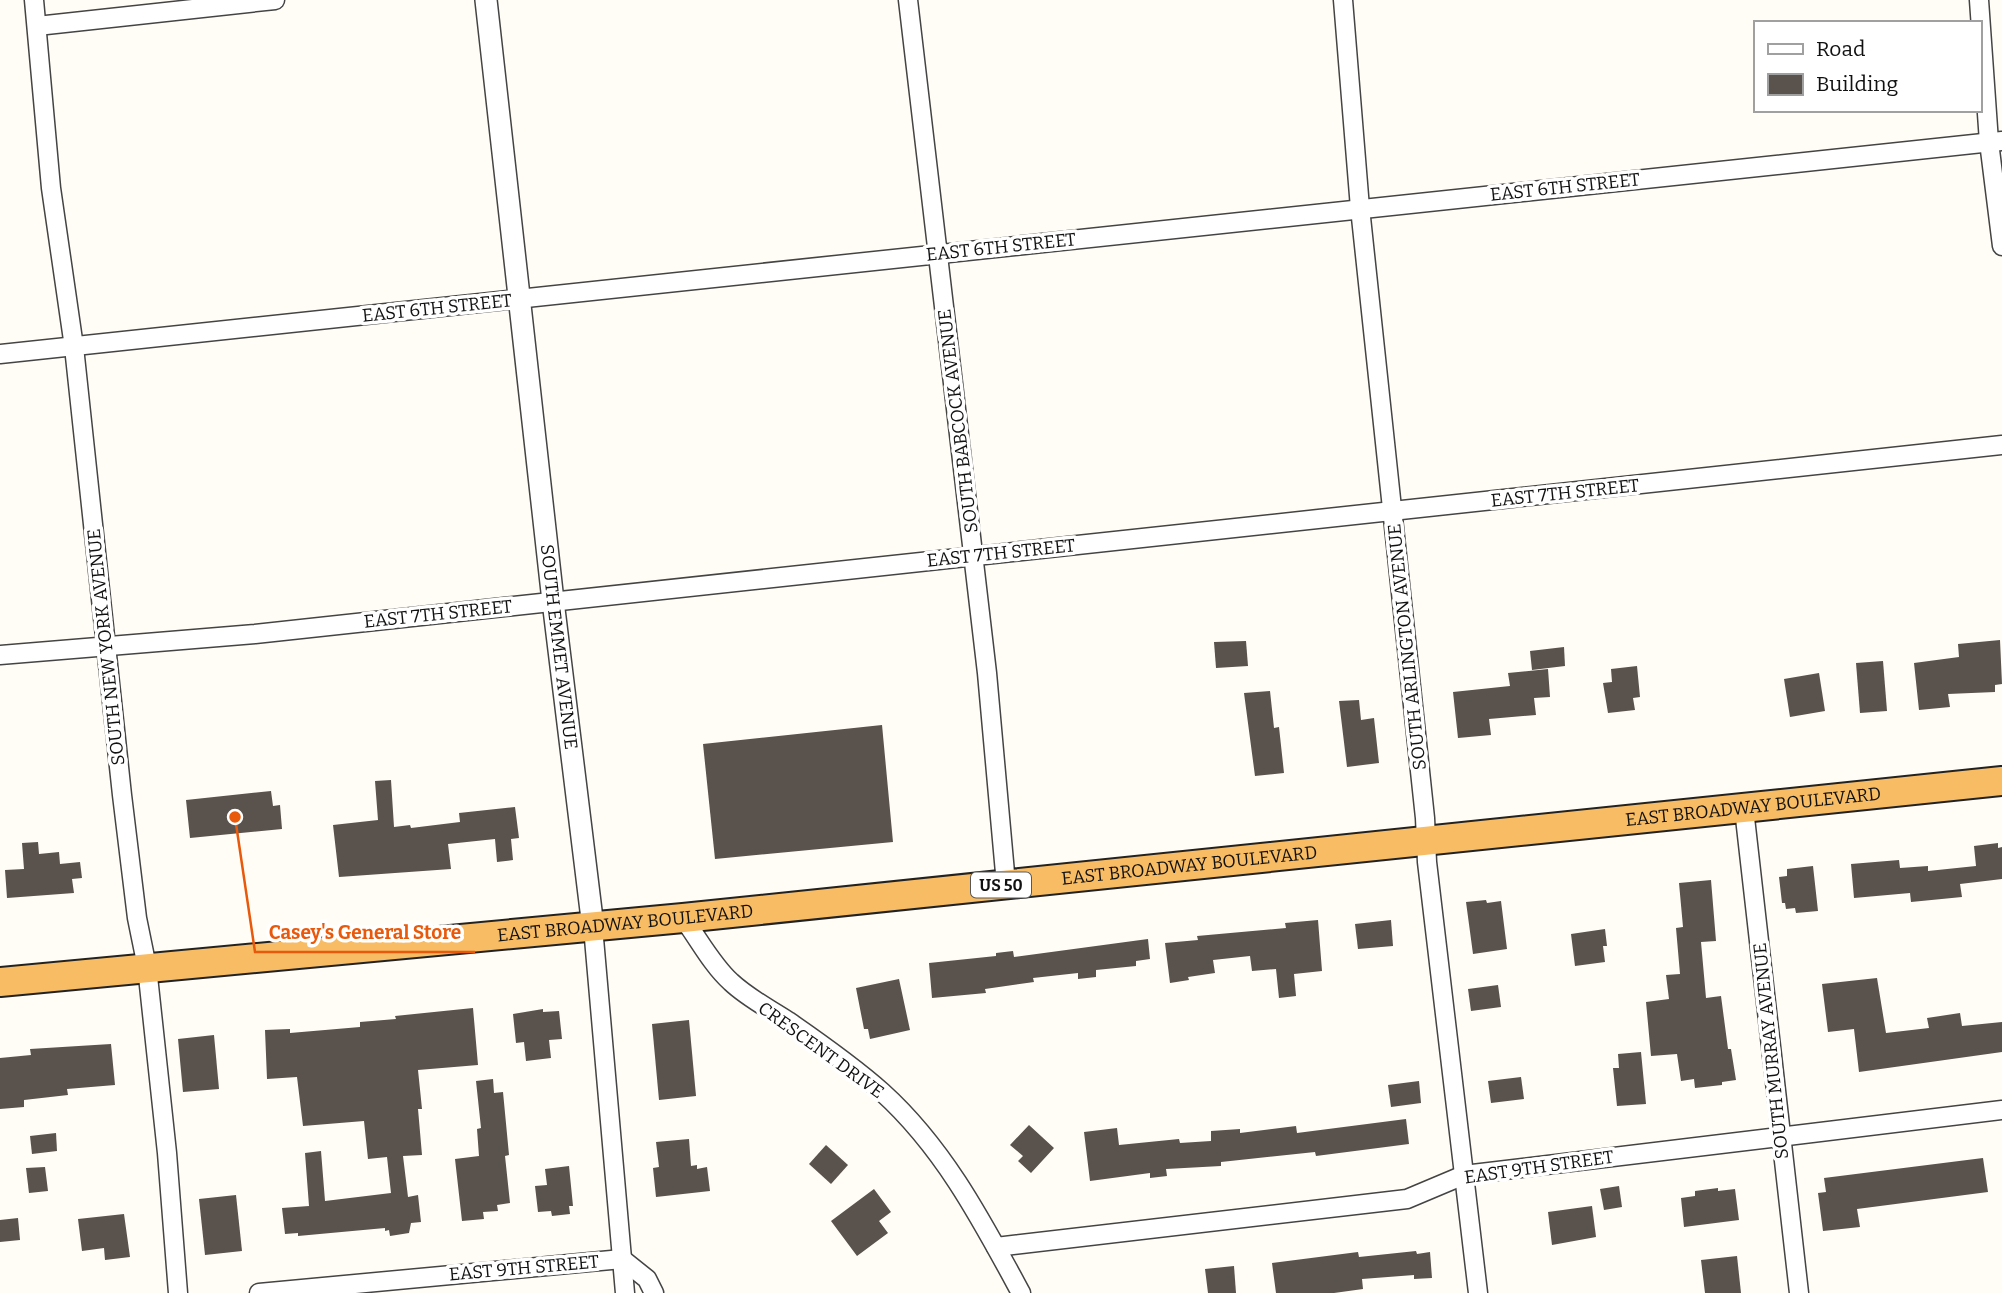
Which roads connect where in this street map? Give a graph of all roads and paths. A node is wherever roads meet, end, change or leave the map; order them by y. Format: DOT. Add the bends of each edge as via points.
graph roads {
  1 [pos="34,0"];
  2 [pos="275,0"];
  3 [pos="486,0"];
  4 [pos="908,0"];
  5 [pos="1343,0"];
  6 [pos="1979,0"];
  7 [pos="37,26"];
  8 [pos="1996,141"];
  9 [pos="1360,208"];
  10 [pos="2002,246"];
  11 [pos="938,254"];
  12 [pos="519,300"];
  13 [pos="74,347"];
  14 [pos="0,354"];
  15 [pos="2002,445"];
  16 [pos="1392,512"];
  17 [pos="974,556"];
  18 [pos="553,601"];
  19 [pos="107,646"];
  20 [pos="0,655"];
  21 [pos="2002,781"];
  22 [pos="1744,809"];
  23 [pos="1425,840"];
  24 [pos="1006,884"];
  25 [pos="683,918"];
  26 [pos="593,927"];
  27 [pos="146,967"];
  28 [pos="0,982"];
  29 [pos="2002,1110"];
  30 [pos="1781,1136"];
  31 [pos="1464,1175"];
  32 [pos="996,1247"];
  33 [pos="622,1259"];
  34 [pos="178,1293"];
  35 [pos="259,1293"];
  36 [pos="625,1293"];
  37 [pos="654,1293"];
  38 [pos="1021,1293"];
  39 [pos="1478,1293"];
  40 [pos="1798,1293"];
  1 -- 7 [label="street, SOUTH NEW YORK AVENUE"];
  2 -- 7 [label="street"];
  3 -- 12 [label="street, SOUTH EMMET AVENUE"];
  4 -- 11 [label="street, SOUTH BABCOCK AVENUE"];
  5 -- 9 [label="street, SOUTH ARLINGTON AVENUE"];
  6 -- 8 [label="street"];
  7 -- 13 [label="street, SOUTH NEW YORK AVENUE" via="51,188"];
  8 -- 9 [label="street, EAST 6TH STREET"];
  8 -- 10 [label="street"];
  9 -- 11 [label="street, EAST 6TH STREET"];
  9 -- 16 [label="street, SOUTH ARLINGTON AVENUE"];
  11 -- 12 [label="street, EAST 6TH STREET"];
  11 -- 17 [label="street, SOUTH BABCOCK AVENUE"];
  12 -- 13 [label="street, EAST 6TH STREET"];
  12 -- 18 [label="street, SOUTH EMMET AVENUE"];
  13 -- 14 [label="street, EAST 6TH STREET"];
  13 -- 19 [label="street, SOUTH NEW YORK AVENUE"];
  15 -- 16 [label="street, EAST 7TH STREET"];
  16 -- 17 [label="street, EAST 7TH STREET"];
  16 -- 23 [label="street, SOUTH ARLINGTON AVENUE"];
  17 -- 18 [label="street, EAST 7TH STREET"];
  17 -- 24 [label="street, SOUTH BABCOCK AVENUE"];
  18 -- 19 [label="street, EAST 7TH STREET"];
  18 -- 26 [label="street, SOUTH EMMET AVENUE"];
  19 -- 20 [label="street, EAST 7TH STREET"];
  19 -- 27 [label="street, SOUTH NEW YORK AVENUE"];
  21 -- 22 [label="highway, EAST BROADWAY BOULEVARD / US 50"];
  22 -- 23 [label="highway, EAST BROADWAY BOULEVARD / US 50"];
  22 -- 30 [label="street, SOUTH MURRAY AVENUE"];
  23 -- 24 [label="highway, EAST BROADWAY BOULEVARD / US 50"];
  23 -- 31 [label="street, SOUTH ARLINGTON AVENUE"];
  24 -- 25 [label="highway, EAST BROADWAY BOULEVARD / US 50"];
  25 -- 26 [label="highway, EAST BROADWAY BOULEVARD / US 50"];
  25 -- 32 [label="street, CRESCENT DRIVE" via="728,980 881,1091 908,1118 956,1178"];
  26 -- 27 [label="highway, EAST BROADWAY BOULEVARD / US 50"];
  26 -- 33 [label="street, SOUTH EMMET AVENUE"];
  27 -- 28 [label="highway, EAST BROADWAY BOULEVARD / US 50"];
  27 -- 34 [label="street, SOUTH NEW YORK AVENUE"];
  29 -- 30 [label="street, EAST 9TH STREET"];
  30 -- 31 [label="street, EAST 9TH STREET"];
  30 -- 40 [label="street, SOUTH MURRAY AVENUE"];
  31 -- 32 [label="street, EAST 9TH STREET" via="1407,1199"];
  31 -- 39 [label="street, SOUTH ARLINGTON AVENUE"];
  32 -- 38 [label="street, CRESCENT DRIVE"];
  33 -- 35 [label="street, EAST 9TH STREET"];
  33 -- 36 [label="street, SOUTH EMMET AVENUE"];
  33 -- 37 [label="street" via="647,1279"];
}
